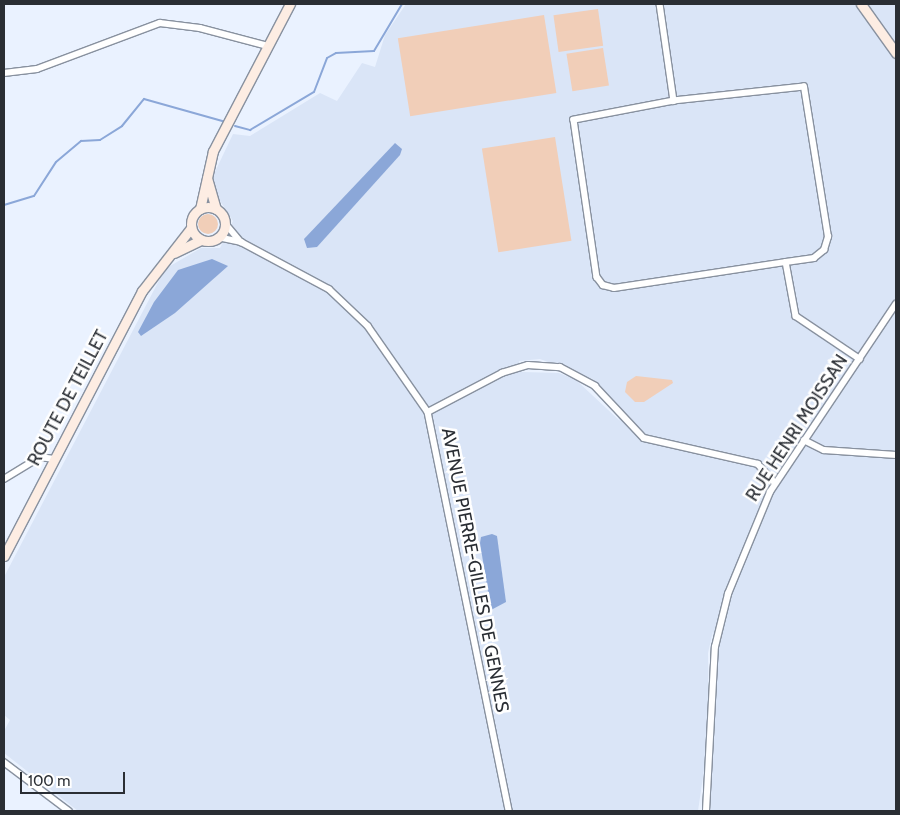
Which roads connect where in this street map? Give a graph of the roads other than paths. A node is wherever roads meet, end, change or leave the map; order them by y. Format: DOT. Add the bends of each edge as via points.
graph roads {
  1 [pos="290,4"];
  2 [pos="660,4"];
  3 [pos="861,4"];
  4 [pos="268,46"];
  5 [pos="896,54"];
  6 [pos="4,73"];
  7 [pos="674,101"];
  8 [pos="207,173"];
  9 [pos="200,209"];
  10 [pos="216,209"];
  11 [pos="224,223"];
  12 [pos="191,228"];
  13 [pos="218,237"];
  14 [pos="200,240"];
  15 [pos="241,242"];
  16 [pos="166,259"];
  17 [pos="786,262"];
  18 [pos="896,304"];
  19 [pos="860,358"];
  20 [pos="428,412"];
  21 [pos="804,440"];
  22 [pos="896,456"];
  23 [pos="54,459"];
  24 [pos="4,479"];
  25 [pos="775,483"];
  26 [pos="4,556"];
  27 [pos="4,762"];
  28 [pos="69,811"];
  29 [pos="509,811"];
  30 [pos="706,811"];
  1 -- 4 [label="main road"];
  2 -- 7 [label="street"];
  3 -- 5 [label="main road"];
  4 -- 6 [label="street" via="200,28 160,23 37,68"];
  4 -- 8 [label="main road" via="213,151"];
  7 -- 17 [label="street" via="804,87 828,237 824,250 814,258"];
  7 -- 17 [label="street" via="574,120 597,277 603,285 614,288"];
  8 -- 9 [label="main road"];
  8 -- 10 [label="main road"];
  9 -- 10 [label="main road"];
  9 -- 12 [label="main road"];
  10 -- 11 [label="main road"];
  11 -- 13 [label="main road"];
  11 -- 15 [label="street, AVENUE PIERRE-GILLES DE GENNES"];
  12 -- 14 [label="main road"];
  12 -- 16 [label="main road, ROUTE DE TEILLET"];
  13 -- 14 [label="main road"];
  13 -- 15 [label="street, AVENUE PIERRE-GILLES DE GENNES"];
  14 -- 16 [label="main road, ROUTE DE TEILLET"];
  15 -- 20 [label="street, AVENUE PIERRE-GILLES DE GENNES" via="312,279 348,305"];
  16 -- 23 [label="main road, ROUTE DE TEILLET" via="142,292"];
  17 -- 19 [label="street" via="796,316"];
  18 -- 19 [label="street, RUE HENRI MOISSAN"];
  19 -- 21 [label="street, RUE HENRI MOISSAN"];
  20 -- 25 [label="street" via="502,373 528,365 560,367 596,386 644,438 758,464"];
  20 -- 29 [label="street, AVENUE PIERRE-GILLES DE GENNES"];
  21 -- 22 [label="street" via="824,450"];
  21 -- 25 [label="street, RUE HENRI MOISSAN"];
  23 -- 24 [label="street" via="40,456"];
  23 -- 26 [label="main road, ROUTE DE TEILLET"];
  25 -- 30 [label="street, RUE HENRI MOISSAN" via="718,625"];
  27 -- 28 [label="street"];
}
